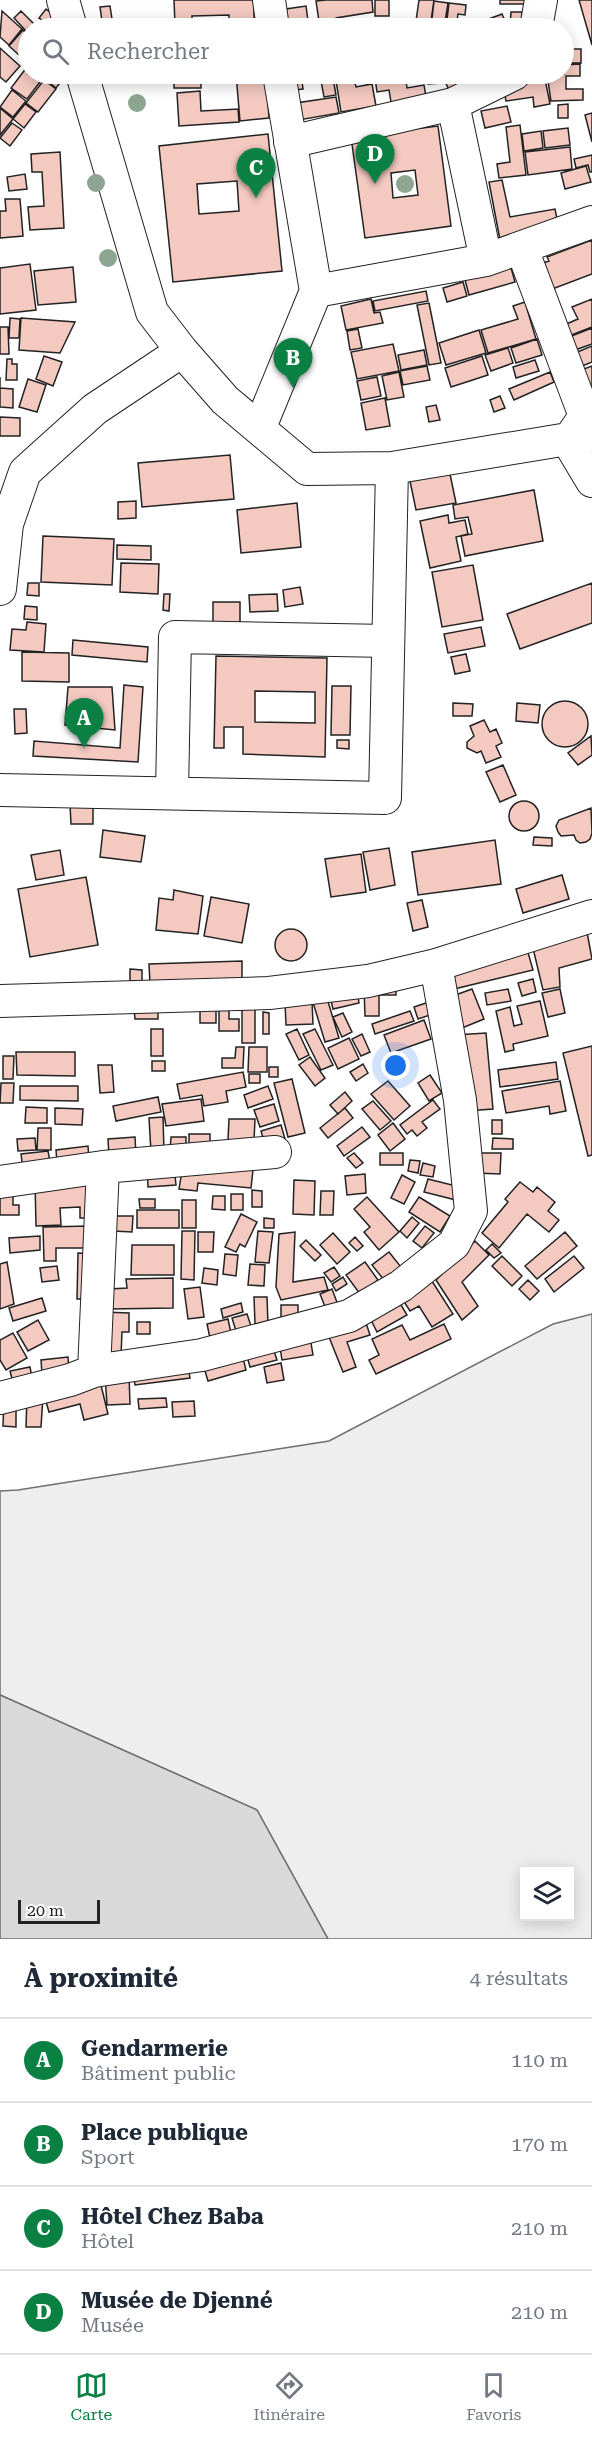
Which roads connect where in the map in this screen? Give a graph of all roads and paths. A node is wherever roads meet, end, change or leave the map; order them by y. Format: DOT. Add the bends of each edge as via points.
graph roads {
  1 [pos="63,0"];
  2 [pos="268,0"];
  3 [pos="541,0"];
  4 [pos="68,18"];
  5 [pos="271,18"];
  6 [pos="538,18"];
  7 [pos="85,84"];
  8 [pos="281,84"];
  9 [pos="494,84"];
  10 [pos="453,104"];
  11 [pos="290,142"];
  12 [pos="592,222"];
  13 [pos="522,249"];
  14 [pos="486,260"];
  15 [pos="316,291"];
  16 [pos="182,351"];
  17 [pos="260,428"];
  18 [pos="580,438"];
  19 [pos="392,468"];
  20 [pos="13,471"];
  21 [pos="592,481"];
  22 [pos="0,589"];
  23 [pos="388,641"];
  24 [pos="0,790"];
  25 [pos="172,793"];
  26 [pos="592,916"];
  27 [pos="436,965"];
  28 [pos="0,1001"];
  29 [pos="275,1152"];
  30 [pos="103,1167"];
  31 [pos="0,1182"];
  32 [pos="94,1371"];
  33 [pos="0,1398"];
  1 -- 4 [label="street"];
  2 -- 5 [label="street"];
  3 -- 6 [label="street"];
  7 -- 16 [label="street" via="153,312"];
  8 -- 11 [label="street"];
  9 -- 10 [label="street"];
  10 -- 11 [label="street"];
  10 -- 14 [label="street"];
  11 -- 15 [label="street"];
  12 -- 13 [label="street"];
  13 -- 14 [label="street"];
  13 -- 18 [label="street" via="585,416"];
  14 -- 15 [label="street"];
  15 -- 17 [label="street"];
  16 -- 17 [label="street" via="225,400"];
  16 -- 20 [label="street" via="95,409"];
  17 -- 19 [label="street" via="307,469"];
  18 -- 19 [label="street"];
  18 -- 21 [label="street"];
  19 -- 23 [label="street"];
  20 -- 22 [label="street"];
  23 -- 25 [label="street" via="175,637"];
  23 -- 25 [label="street" via="385,798"];
  24 -- 25 [label="street"];
  26 -- 27 [label="street"];
  27 -- 28 [label="street" via="368,981 269,993"];
  27 -- 32 [label="street" via="460,1100 471,1211 454,1244 401,1286 349,1316 190,1358"];
  29 -- 30 [label="street"];
  30 -- 31 [label="street"];
  30 -- 32 [label="street"];
  32 -- 33 [label="street"];
}
